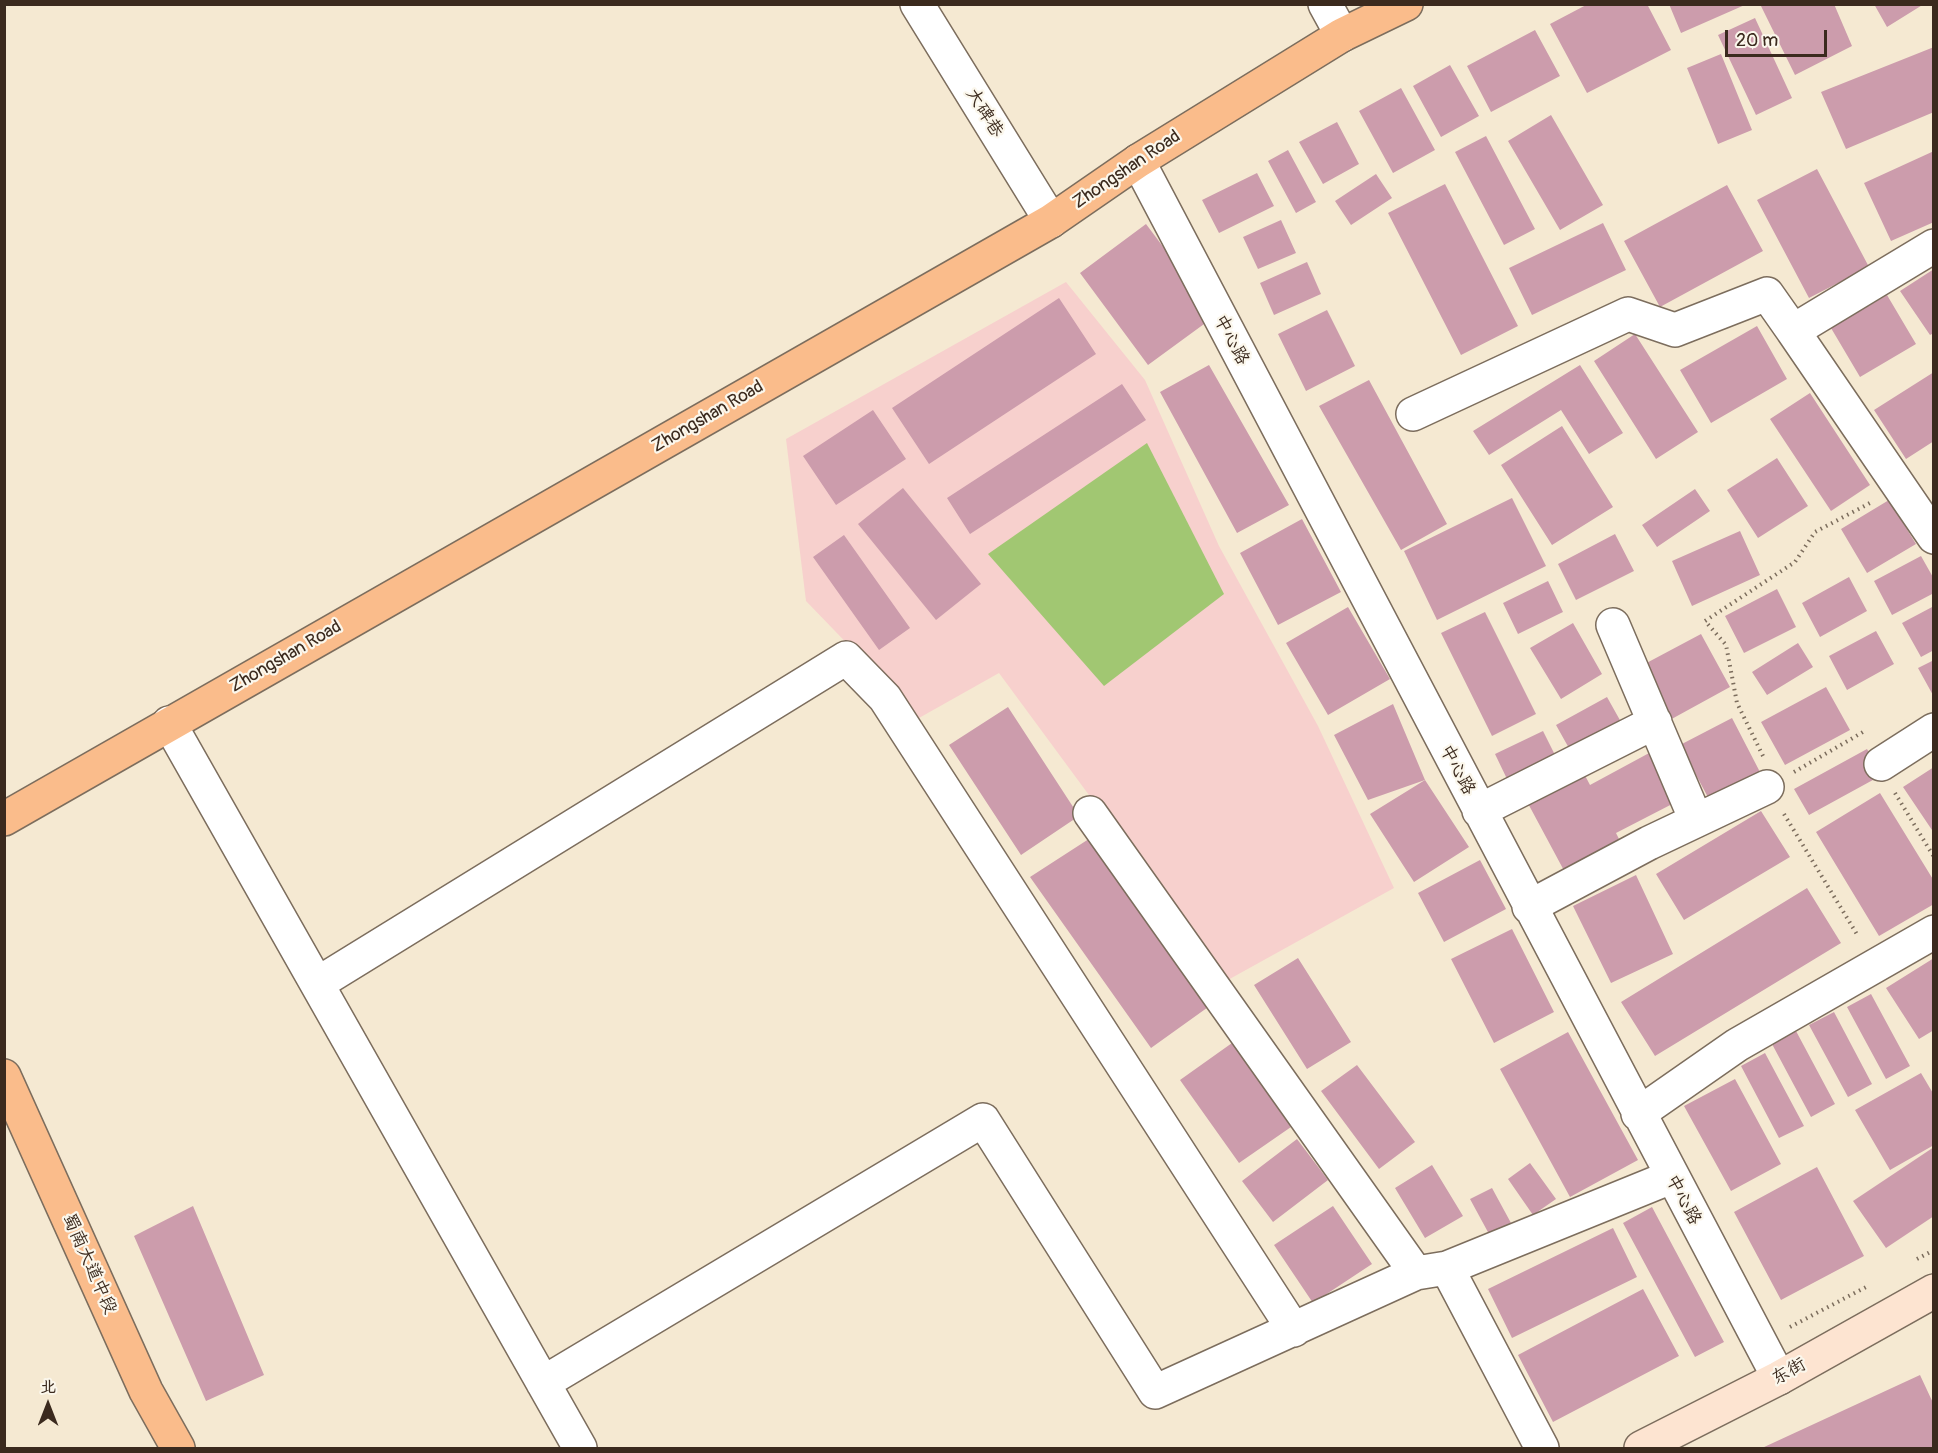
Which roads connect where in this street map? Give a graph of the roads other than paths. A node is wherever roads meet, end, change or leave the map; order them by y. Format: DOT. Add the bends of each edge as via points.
graph roads {
  1 [pos="917,4"];
  2 [pos="1325,4"];
  3 [pos="1406,4"];
  4 [pos="1342,35"];
  5 [pos="1138,161"];
  6 [pos="1051,221"];
  7 [pos="1934,246"];
  8 [pos="1793,331"];
  9 [pos="1413,414"];
  10 [pos="1934,537"];
  11 [pos="1613,625"];
  12 [pos="1655,722"];
  13 [pos="169,723"];
  14 [pos="1934,730"];
  15 [pos="1881,764"];
  16 [pos="1767,787"];
  17 [pos="1479,811"];
  18 [pos="1090,813"];
  19 [pos="4,819"];
  20 [pos="1696,820"];
  21 [pos="1529,907"];
  22 [pos="1934,932"];
  23 [pos="317,984"];
  24 [pos="4,1076"];
  25 [pos="1638,1114"];
  26 [pos="1671,1177"];
  27 [pos="1448,1268"];
  28 [pos="1416,1273"];
  29 [pos="1934,1291"];
  30 [pos="1294,1330"];
  31 [pos="1779,1378"];
  32 [pos="543,1383"];
  33 [pos="178,1449"];
  34 [pos="580,1449"];
  35 [pos="1542,1449"];
  36 [pos="1641,1449"];
  1 -- 6 [label="street, 大碑巷"];
  2 -- 4 [label="street"];
  3 -- 4 [label="main road, Zhongshan Road"];
  4 -- 5 [label="main road, Zhongshan Road"];
  5 -- 6 [label="main road, Zhongshan Road"];
  5 -- 17 [label="street, 中心路"];
  6 -- 13 [label="main road, Zhongshan Road"];
  7 -- 8 [label="street"];
  8 -- 9 [label="street" via="1767,294 1675,330 1628,314"];
  8 -- 10 [label="street"];
  11 -- 12 [label="street"];
  12 -- 17 [label="street"];
  12 -- 20 [label="street"];
  13 -- 19 [label="main road, Zhongshan Road"];
  13 -- 23 [label="street"];
  14 -- 15 [label="street"];
  16 -- 20 [label="street"];
  17 -- 21 [label="street, 中心路"];
  18 -- 28 [label="street"];
  20 -- 21 [label="street"];
  21 -- 25 [label="street, 中心路"];
  22 -- 25 [label="street" via="1737,1045"];
  23 -- 30 [label="street" via="846,658 885,698"];
  23 -- 32 [label="street"];
  24 -- 33 [label="main road, 蜀南大道中段" via="146,1391"];
  25 -- 26 [label="street, 中心路"];
  26 -- 27 [label="street"];
  26 -- 31 [label="street, 中心路"];
  27 -- 28 [label="street"];
  27 -- 35 [label="street"];
  28 -- 30 [label="street"];
  29 -- 31 [label="main road, 东街"];
  30 -- 32 [label="street" via="1155,1392 983,1120"];
  31 -- 36 [label="main road, 东街"];
  32 -- 34 [label="street"];
}
